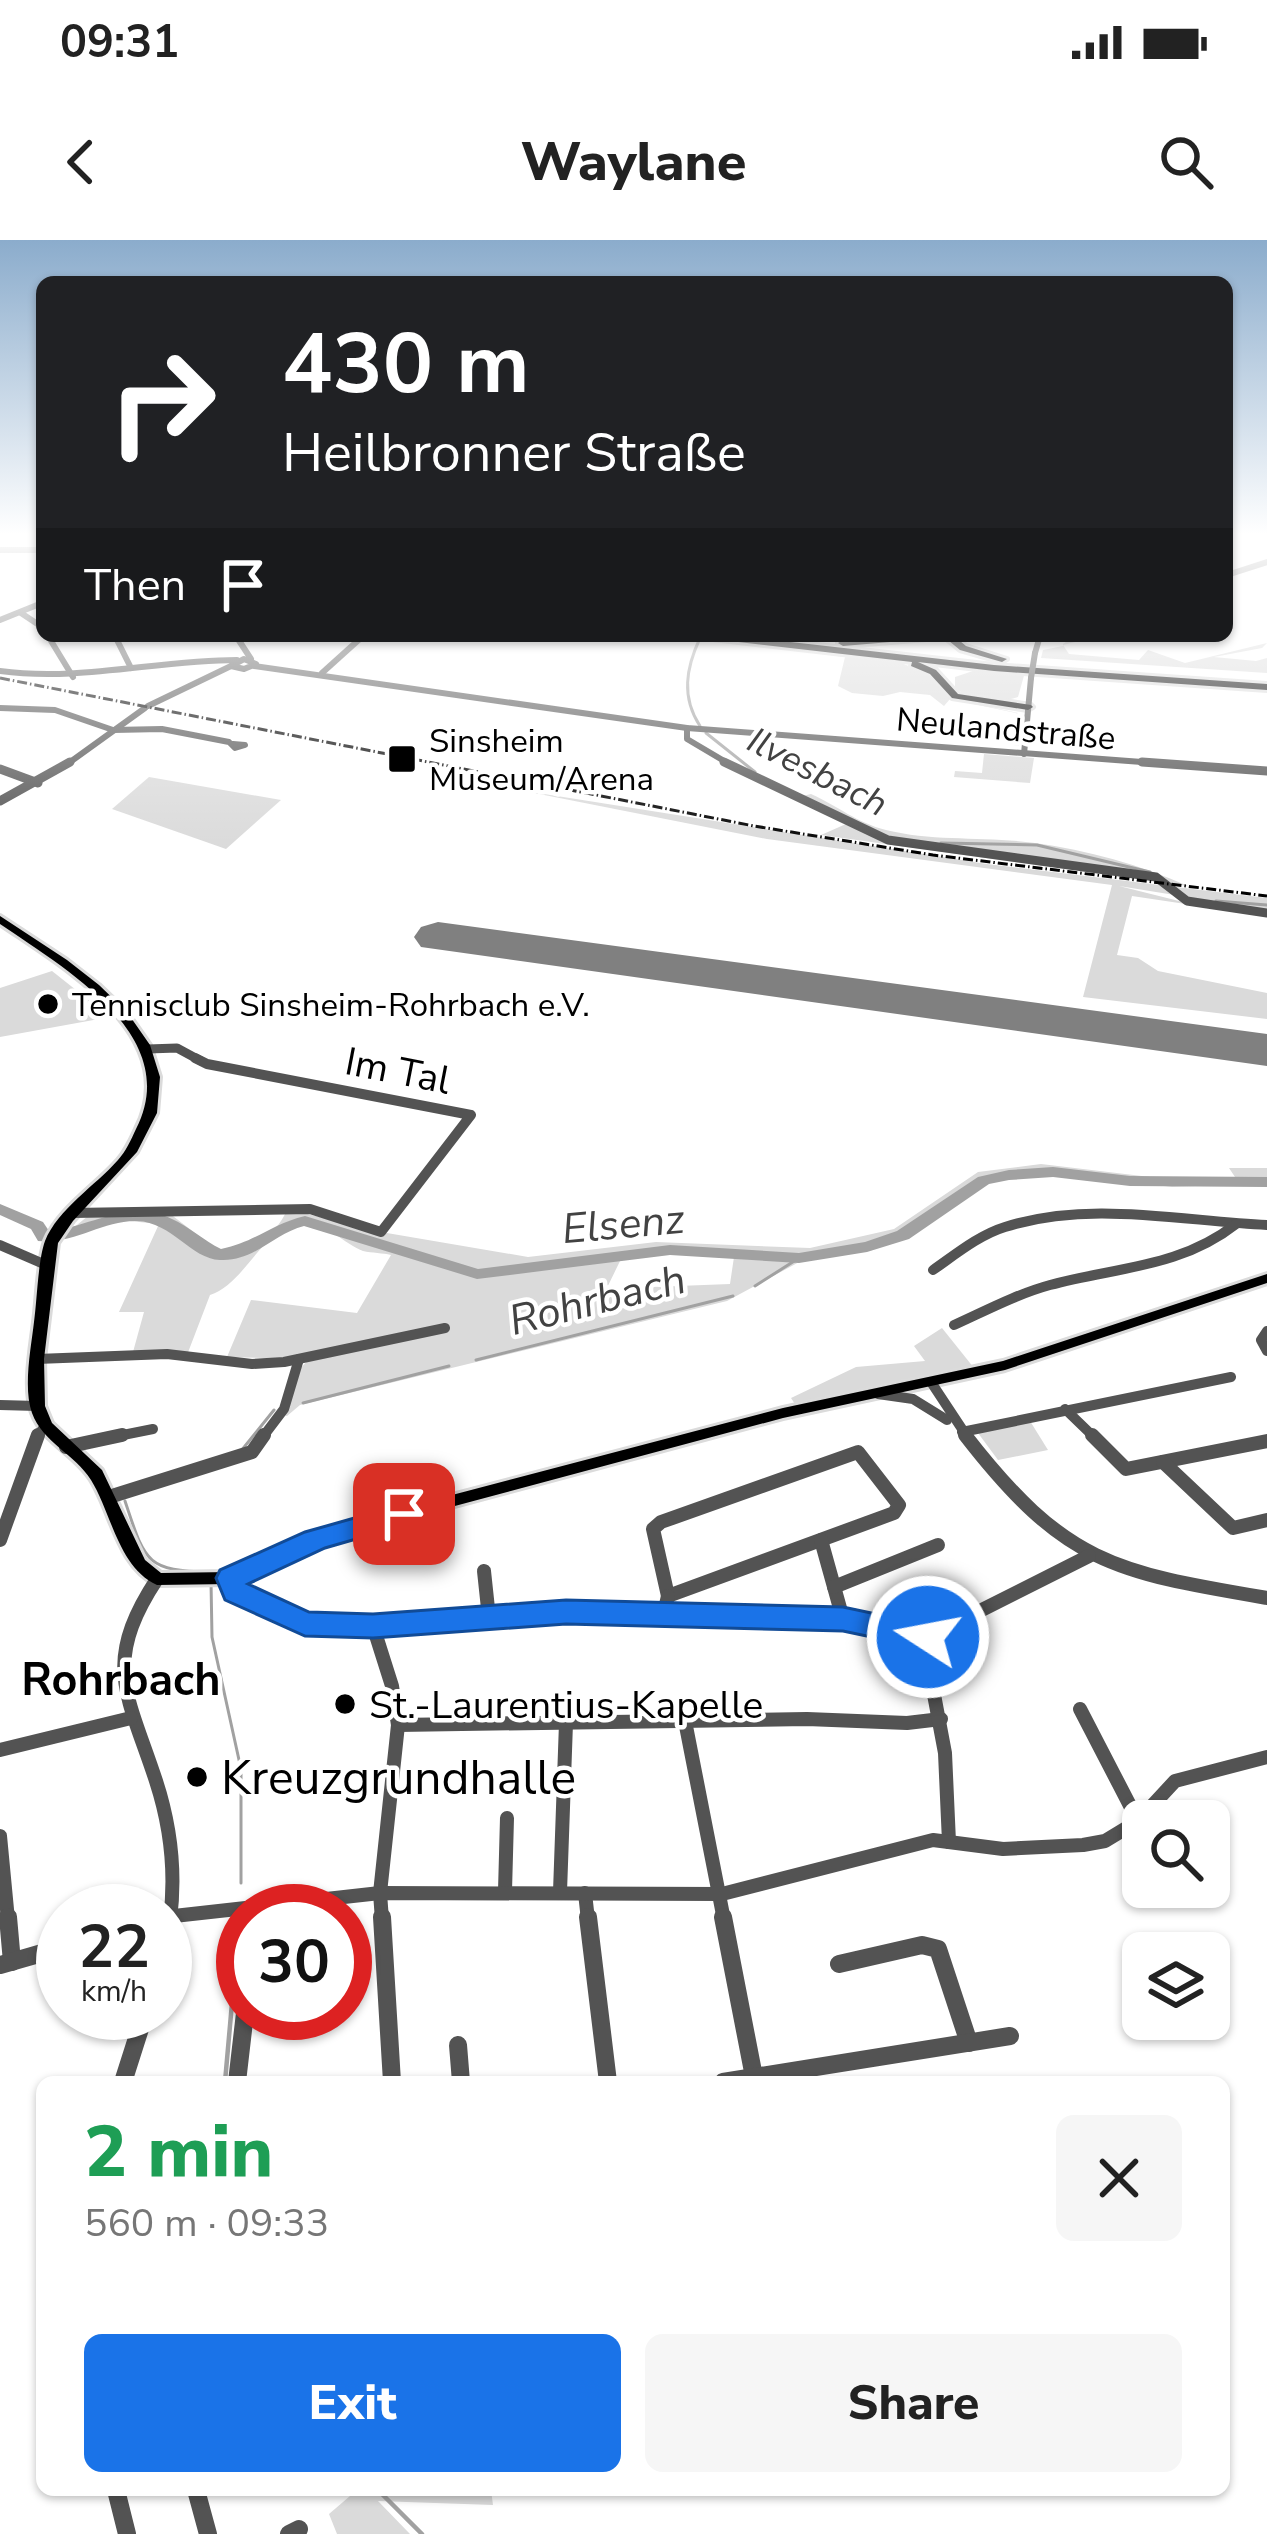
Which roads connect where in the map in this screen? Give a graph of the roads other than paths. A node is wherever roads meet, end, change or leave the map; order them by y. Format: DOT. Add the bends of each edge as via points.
graph roads {
  1 [pos="52,642"];
  2 [pos="118,642"];
  3 [pos="238,642"];
  4 [pos="357,642"];
  5 [pos="762,642"];
  6 [pos="801,642"];
  7 [pos="834,642"];
  8 [pos="854,642"];
  9 [pos="956,642"];
  10 [pos="1038,642"];
  11 [pos="842,643"];
  12 [pos="878,656"];
  13 [pos="243,662"];
  14 [pos="998,663"];
  15 [pos="131,668"];
  16 [pos="0,671"];
  17 [pos="322,674"];
  18 [pos="74,676"];
  19 [pos="1267,682"];
  20 [pos="27,698"];
  21 [pos="1002,704"];
  22 [pos="1028,706"];
  23 [pos="12,708"];
  24 [pos="0,711"];
  25 [pos="687,728"];
  26 [pos="113,730"];
  27 [pos="1028,733"];
  28 [pos="233,744"];
  29 [pos="1024,754"];
  30 [pos="1060,757"];
  31 [pos="0,769"];
  32 [pos="1267,771"];
  33 [pos="38,783"];
  34 [pos="0,801"];
  35 [pos="1267,913"];
  36 [pos="0,919"];
  37 [pos="148,1049"];
  38 [pos="73,1213"];
  39 [pos="1236,1224"];
  40 [pos="1267,1225"];
  41 [pos="0,1245"];
  42 [pos="47,1258"];
  43 [pos="933,1270"];
  44 [pos="1267,1278"];
  45 [pos="954,1325"];
  46 [pos="445,1328"];
  47 [pos="1267,1331"];
  48 [pos="1267,1351"];
  49 [pos="37,1359"];
  50 [pos="299,1359"];
  51 [pos="1231,1377"];
  52 [pos="925,1383"];
  53 [pos="872,1394"];
  54 [pos="0,1405"];
  55 [pos="37,1406"];
  56 [pos="929,1406"];
  57 [pos="1065,1409"];
  58 [pos="45,1426"];
  59 [pos="153,1429"];
  60 [pos="962,1432"];
  61 [pos="1267,1441"];
  62 [pos="66,1447"];
  63 [pos="1162,1462"];
  64 [pos="109,1497"];
  65 [pos="1267,1520"];
  66 [pos="0,1540"];
  67 [pos="821,1540"];
  68 [pos="938,1545"];
  69 [pos="1089,1556"];
  70 [pos="484,1570"];
  71 [pos="158,1579"];
  72 [pos="217,1579"];
  73 [pos="834,1587"];
  74 [pos="668,1595"];
  75 [pos="1267,1598"];
  76 [pos="489,1618"];
  77 [pos="663,1618"];
  78 [pos="843,1619"];
  79 [pos="373,1626"];
  80 [pos="928,1637"];
  81 [pos="1080,1709"];
  82 [pos="131,1718"];
  83 [pos="941,1719"];
  84 [pos="685,1721"];
  85 [pos="566,1723"];
  86 [pos="398,1725"];
  87 [pos="0,1750"];
  88 [pos="1267,1757"];
  89 [pos="1127,1800"];
  90 [pos="1157,1800"];
  91 [pos="507,1818"];
  92 [pos="1122,1831"];
  93 [pos="0,1836"];
  94 [pos="949,1842"];
  95 [pos="169,1884"];
  96 [pos="505,1891"];
  97 [pos="560,1892"];
  98 [pos="380,1893"];
  99 [pos="585,1893"];
  100 [pos="372,1894"];
  101 [pos="722,1894"];
  102 [pos="36,1955"];
  103 [pos="6,1964"];
  104 [pos="839,1964"];
  105 [pos="1010,2036"];
  106 [pos="136,2040"];
  107 [pos="242,2040"];
  108 [pos="969,2043"];
  109 [pos="458,2045"];
  110 [pos="125,2076"];
  111 [pos="238,2076"];
  112 [pos="392,2076"];
  113 [pos="461,2076"];
  114 [pos="607,2076"];
  115 [pos="754,2076"];
  116 [pos="778,2076"];
  117 [pos="118,2496"];
  118 [pos="198,2496"];
  119 [pos="127,2534"];
  120 [pos="208,2534"];
  1 -- 18 [label="street"];
  2 -- 15 [label="street"];
  3 -- 13 [label="street"];
  4 -- 17 [label="street"];
  5 -- 12 [label="highway"];
  6 -- 19 [label="highway"];
  7 -- 11 [label="highway"];
  8 -- 11 [label="highway"];
  9 -- 14 [label="highway"];
  10 -- 22 [label="street, bridge"];
  11 -- 14 [label="highway"];
  12 -- 14 [label="highway"];
  12 -- 21 [label="highway" via="926,669 955,696"];
  13 -- 15 [label="street" via="180,659"];
  13 -- 17 [label="street, Neulandstraße"];
  13 -- 26 [label="street"];
  14 -- 19 [label="highway"];
  14 -- 21 [label="highway" via="951,679 952,688 974,699"];
  15 -- 18 [label="street"];
  16 -- 18 [label="street"];
  17 -- 25 [label="street, Neulandstraße"];
  20 -- 23 [label="street"];
  21 -- 22 [label="highway"];
  21 -- 22 [label="highway"];
  22 -- 27 [label="street"];
  23 -- 24 [label="street"];
  23 -- 26 [label="street" via="69,713"];
  25 -- 29 [label="street, Neulandstraße"];
  25 -- 35 [label="street" via="689,742 707,754 888,841 1156,878 1187,901"];
  26 -- 28 [label="street" via="162,729"];
  26 -- 33 [label="street"];
  27 -- 29 [label="street"];
  27 -- 30 [label="street" via="1032,747"];
  29 -- 30 [label="street, Neulandstraße"];
  30 -- 32 [label="street, Neulandstraße"];
  31 -- 33 [label="street"];
  33 -- 34 [label="street"];
  36 -- 37 [label="main road" via="120,1010"];
  37 -- 38 [label="main road" via="153,1107 133,1149"];
  37 -- 38 [label="street, Im Tal" via="177,1048 219,1067 471,1115 381,1232 310,1209"];
  38 -- 42 [label="main road"];
  39 -- 40 [label="street"];
  39 -- 43 [label="street" via="1027,1221 980,1238"];
  39 -- 45 [label="street" via="1194,1252 1053,1284"];
  41 -- 42 [label="street"];
  42 -- 49 [label="main road"];
  44 -- 52 [label="main road" via="1076,1345"];
  46 -- 50 [label="street"];
  47 -- 48 [label="street"];
  49 -- 50 [label="street"];
  49 -- 55 [label="main road"];
  50 -- 64 [label="street" via="284,1409 252,1453"];
  51 -- 57 [label="street"];
  52 -- 53 [label="main road"];
  52 -- 56 [label="street"];
  52 -- 60 [label="street"];
  53 -- 56 [label="street"];
  53 -- 72 [label="main road" via="340,1531"];
  54 -- 55 [label="street"];
  55 -- 58 [label="main road"];
  56 -- 60 [label="street"];
  57 -- 60 [label="street"];
  57 -- 63 [label="street" via="1126,1469"];
  58 -- 62 [label="main road"];
  58 -- 66 [label="street"];
  59 -- 62 [label="street"];
  60 -- 69 [label="street"];
  61 -- 63 [label="street"];
  62 -- 64 [label="main road"];
  63 -- 65 [label="street" via="1233,1528"];
  64 -- 71 [label="main road" via="139,1564"];
  67 -- 73 [label="street"];
  67 -- 74 [label="street"];
  67 -- 74 [label="street" via="899,1505 858,1452 653,1528"];
  68 -- 73 [label="street"];
  69 -- 75 [label="street" via="1146,1576"];
  69 -- 80 [label="street"];
  70 -- 76 [label="street"];
  71 -- 72 [label="main road"];
  71 -- 82 [label="street" via="123,1650"];
  72 -- 79 [label="street" via="305,1624"];
  73 -- 78 [label="street"];
  74 -- 77 [label="street"];
  76 -- 77 [label="street"];
  76 -- 79 [label="street"];
  77 -- 78 [label="street"];
  78 -- 80 [label="street"];
  79 -- 86 [label="street"];
  80 -- 83 [label="street"];
  81 -- 89 [label="street"];
  82 -- 87 [label="street"];
  82 -- 95 [label="street" via="170,1828"];
  83 -- 84 [label="street"];
  83 -- 94 [label="street"];
  84 -- 85 [label="street"];
  84 -- 101 [label="street"];
  85 -- 86 [label="street"];
  85 -- 97 [label="street"];
  86 -- 98 [label="street"];
  88 -- 90 [label="street" via="1175,1781"];
  91 -- 96 [label="street"];
  92 -- 94 [label="street" via="1083,1845 1004,1850"];
  93 -- 103 [label="street"];
  94 -- 101 [label="street"];
  96 -- 97 [label="street"];
  96 -- 98 [label="street"];
  97 -- 99 [label="street"];
  98 -- 100 [label="street"];
  98 -- 112 [label="street"];
  99 -- 101 [label="street"];
  99 -- 114 [label="street"];
  101 -- 115 [label="street"];
  102 -- 103 [label="street"];
  104 -- 108 [label="street" via="922,1945 938,1949"];
  105 -- 108 [label="street"];
  106 -- 110 [label="street"];
  107 -- 111 [label="street"];
  108 -- 116 [label="street"];
  109 -- 113 [label="street"];
  117 -- 119 [label="street"];
  118 -- 120 [label="street"];
}
